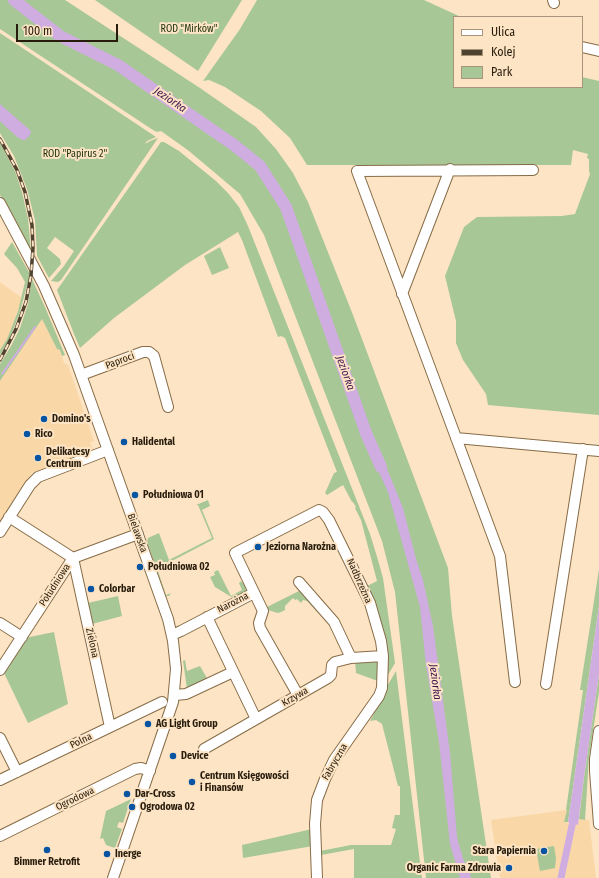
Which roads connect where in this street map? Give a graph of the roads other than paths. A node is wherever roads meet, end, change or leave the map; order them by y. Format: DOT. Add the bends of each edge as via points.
graph roads {
  1 [pos="583,47"];
  2 [pos="599,51"];
  3 [pos="450,169"];
  4 [pos="533,170"];
  5 [pos="0,203"];
  6 [pos="402,294"];
  7 [pos="81,375"];
  8 [pos="168,407"];
  9 [pos="456,438"];
  10 [pos="583,449"];
  11 [pos="108,450"];
  12 [pos="599,451"];
  13 [pos="323,512"];
  14 [pos="9,517"];
  15 [pos="0,532"];
  16 [pos="138,534"];
  17 [pos="73,558"];
  18 [pos="299,582"];
  19 [pos="254,592"];
  20 [pos="207,617"];
  21 [pos="0,623"];
  22 [pos="172,635"];
  23 [pos="22,637"];
  24 [pos="383,656"];
  25 [pos="351,658"];
  26 [pos="0,670"];
  27 [pos="233,672"];
  28 [pos="515,682"];
  29 [pos="546,684"];
  30 [pos="175,694"];
  31 [pos="298,695"];
  32 [pos="162,702"];
  33 [pos="256,719"];
  34 [pos="110,727"];
  35 [pos="599,731"];
  36 [pos="0,738"];
  37 [pos="204,749"];
  38 [pos="150,771"];
  39 [pos="17,772"];
  40 [pos="0,780"];
  41 [pos="599,824"];
  42 [pos="0,836"];
  43 [pos="113,877"];
  44 [pos="317,878"];
  1 -- 2 [label="street"];
  3 -- 4 [label="street"];
  3 -- 6 [label="street"];
  3 -- 6 [label="street" via="357,171"];
  5 -- 7 [label="street, Bielawska" via="50,298"];
  6 -- 9 [label="street"];
  7 -- 8 [label="street, Paproci" via="149,352 154,356"];
  7 -- 11 [label="street, Bielawska"];
  9 -- 10 [label="street"];
  9 -- 28 [label="street" via="500,556"];
  10 -- 12 [label="street"];
  10 -- 29 [label="street"];
  11 -- 14 [label="street" via="38,477"];
  11 -- 16 [label="street, Bielawska"];
  13 -- 19 [label="street, Narożna" via="319,510 235,553"];
  13 -- 24 [label="street, Nadbrzeżna" via="338,535 370,603"];
  14 -- 15 [label="street"];
  14 -- 17 [label="street"];
  16 -- 17 [label="street, Południowa"];
  16 -- 22 [label="street, Bielawska"];
  17 -- 23 [label="street, Południowa"];
  17 -- 34 [label="street, Zielona"];
  18 -- 25 [label="street" via="334,622"];
  19 -- 20 [label="street, Narożna"];
  19 -- 31 [label="street" via="263,611 260,628"];
  20 -- 22 [label="street, Narożna"];
  20 -- 27 [label="street"];
  21 -- 23 [label="street"];
  22 -- 30 [label="street, Bielawska" via="176,664"];
  23 -- 26 [label="street, Południowa"];
  24 -- 25 [label="street, Krzywa"];
  24 -- 44 [label="street, Fabryczna" via="379,696 339,752 317,800"];
  25 -- 31 [label="street, Krzywa" via="335,662 330,676"];
  27 -- 30 [label="street" via="186,694"];
  27 -- 33 [label="street"];
  30 -- 38 [label="street, Bielawska"];
  31 -- 33 [label="street, Krzywa"];
  32 -- 34 [label="street, Polna"];
  33 -- 37 [label="street, Krzywa"];
  34 -- 39 [label="street, Polna"];
  35 -- 41 [label="street" via="595,759"];
  36 -- 39 [label="street"];
  38 -- 42 [label="street, Ogrodowa" via="135,769"];
  38 -- 43 [label="street, Bielawska"];
  39 -- 40 [label="street, Polna"];
}
